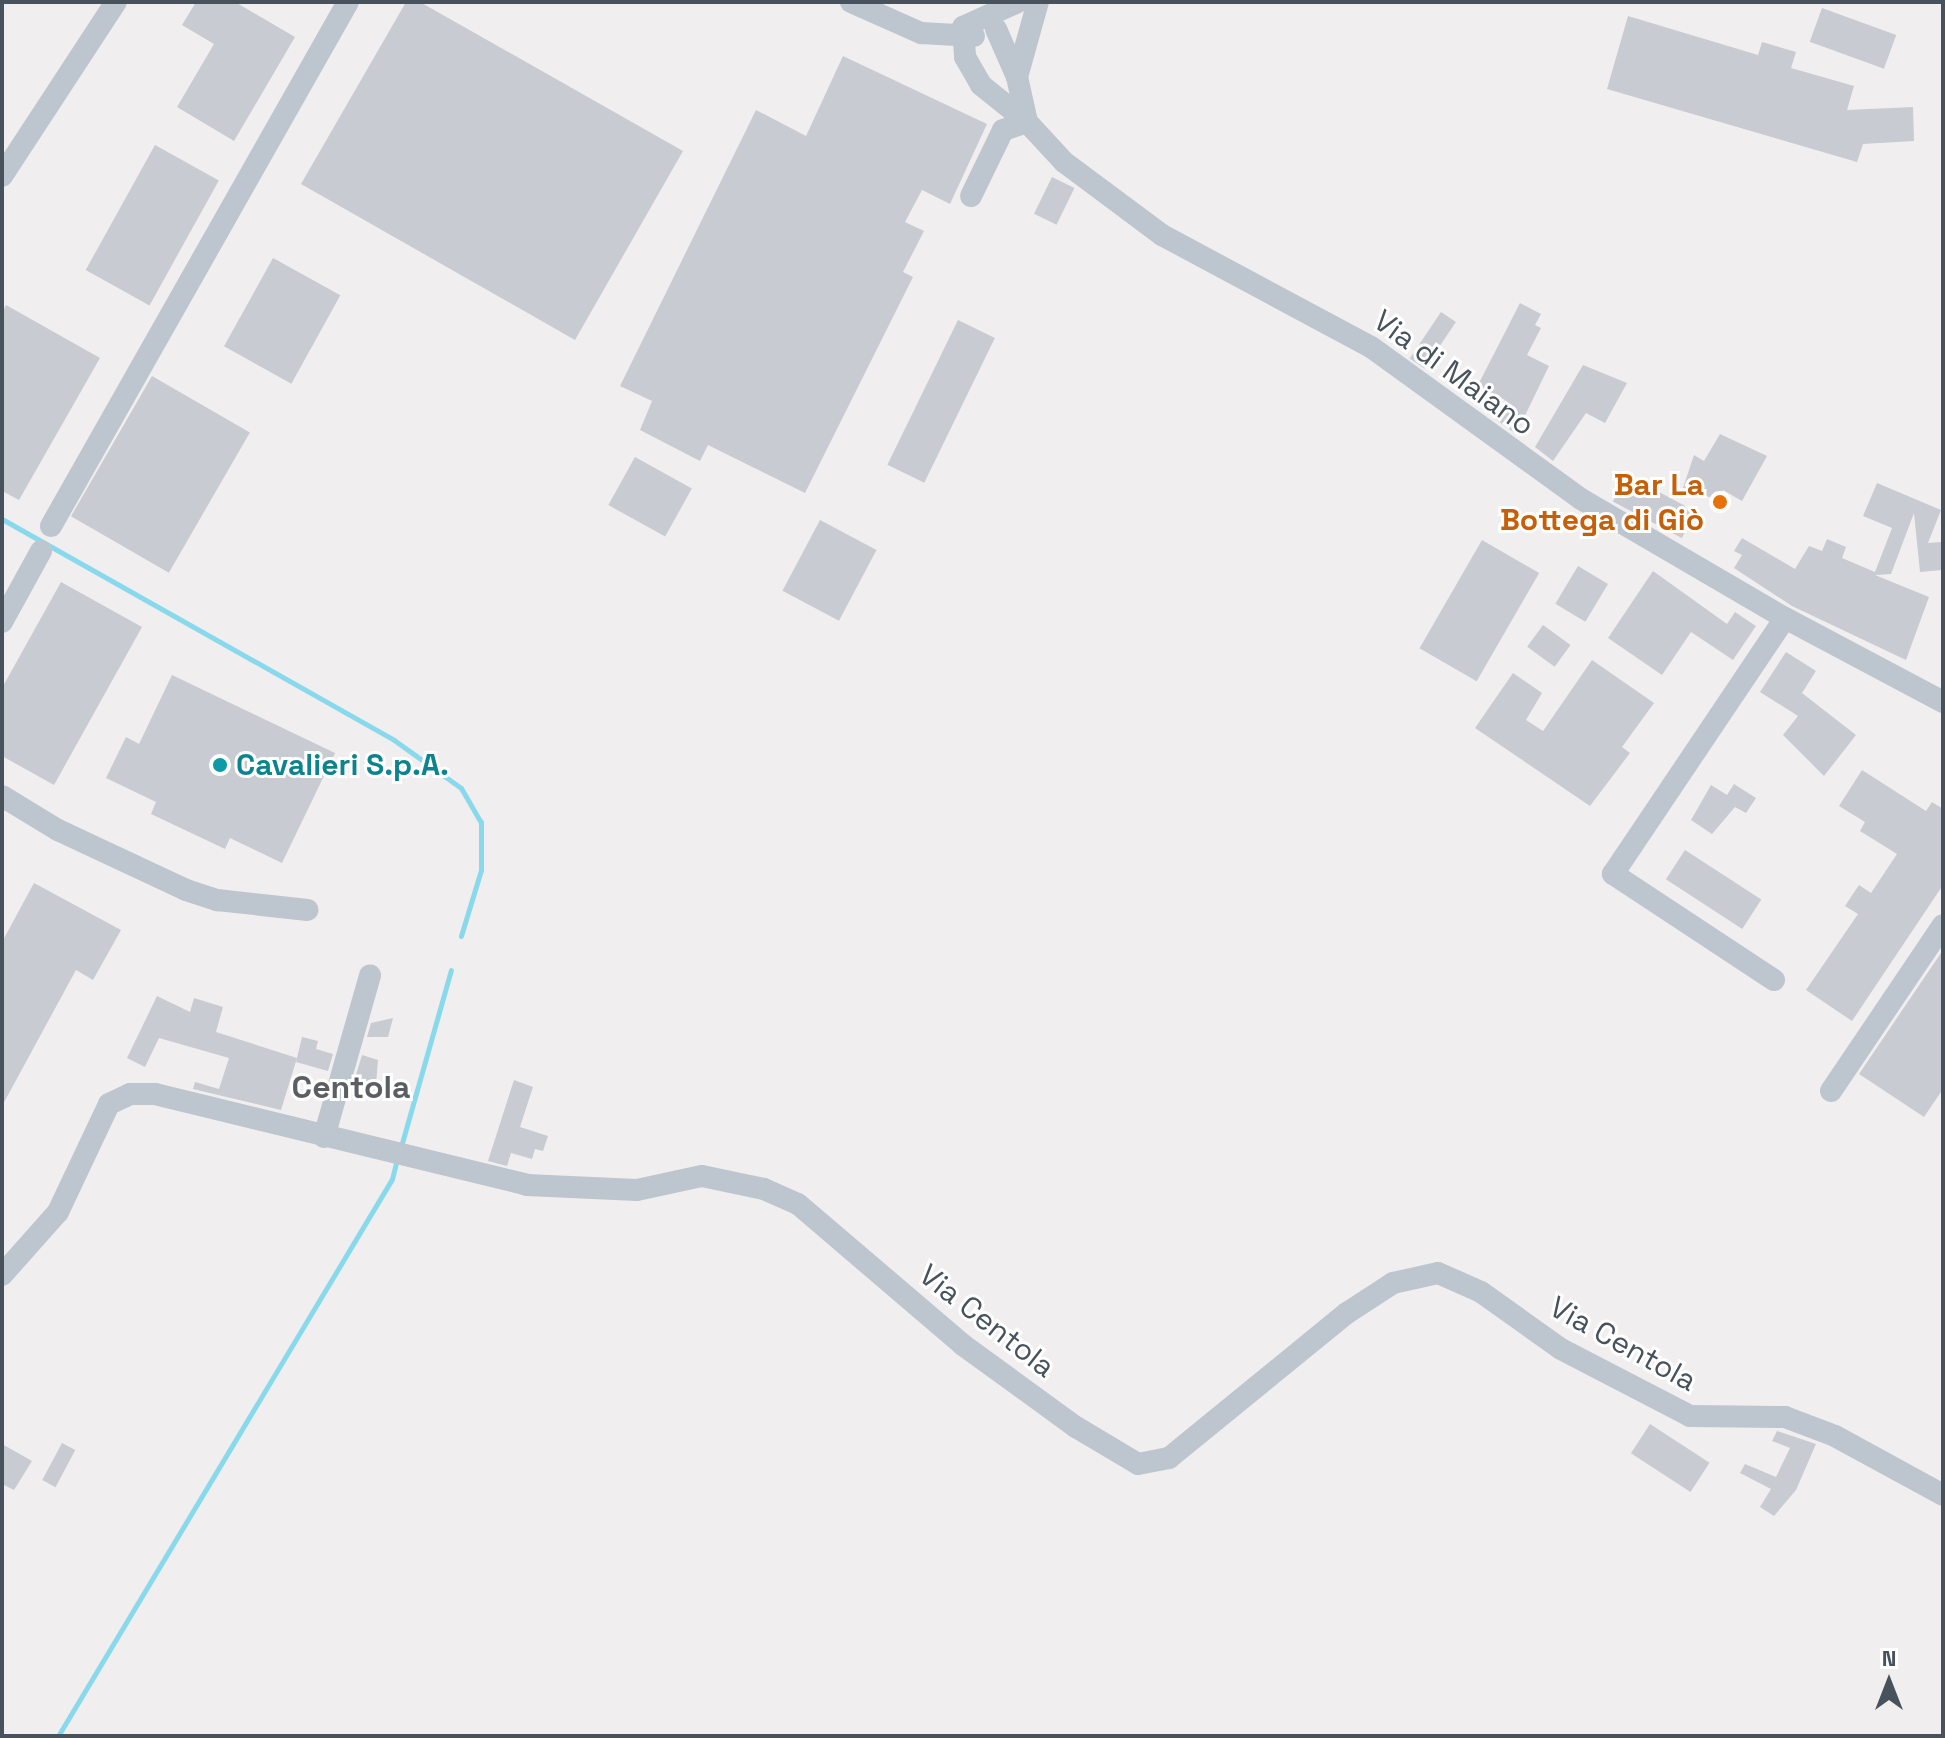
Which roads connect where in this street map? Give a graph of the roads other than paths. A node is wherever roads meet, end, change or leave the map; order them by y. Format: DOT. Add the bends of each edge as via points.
graph roads {
  1 [pos="116,2"];
  2 [pos="348,2"];
  3 [pos="851,2"];
  4 [pos="1018,2"];
  5 [pos="1036,2"];
  6 [pos="996,29"];
  7 [pos="960,39"];
  8 [pos="1017,77"];
  9 [pos="1027,122"];
  10 [pos="2,176"];
  11 [pos="971,196"];
  12 [pos="51,526"];
  13 [pos="41,551"];
  14 [pos="1785,618"];
  15 [pos="2,622"];
  16 [pos="1943,702"];
  17 [pos="2,796"];
  18 [pos="307,910"];
  19 [pos="1943,925"];
  20 [pos="370,975"];
  21 [pos="1774,980"];
  22 [pos="1831,1091"];
  23 [pos="324,1137"];
  24 [pos="2,1275"];
  25 [pos="1943,1495"];
  1 -- 10 [label="street"];
  2 -- 12 [label="street"];
  3 -- 7 [label="street" via="897,26"];
  4 -- 7 [label="street" via="966,25"];
  5 -- 6 [label="street"];
  5 -- 8 [label="street"];
  6 -- 7 [label="street"];
  6 -- 8 [label="street"];
  7 -- 9 [label="street, Via di Maiano" via="977,81"];
  8 -- 9 [label="street"];
  9 -- 11 [label="street" via="1003,130"];
  9 -- 14 [label="street, Via di Maiano" via="1064,162 1162,235 1371,347 1581,499"];
  13 -- 15 [label="street"];
  14 -- 16 [label="street, Via di Maiano"];
  14 -- 21 [label="street" via="1613,874"];
  17 -- 18 [label="street" via="58,830 186,890 217,900"];
  19 -- 22 [label="street"];
  20 -- 23 [label="street"];
  23 -- 24 [label="street, Via Centola" via="155,1094 118,1098 99,1121 58,1212"];
  23 -- 25 [label="street, Via Centola" via="527,1185 637,1190 702,1176 764,1189 828,1227 963,1345 1076,1427 1138,1464 1169,1458 1347,1313 1393,1283 1438,1273 1481,1292 1561,1349 1690,1416 1785,1417 1835,1436"];
}
